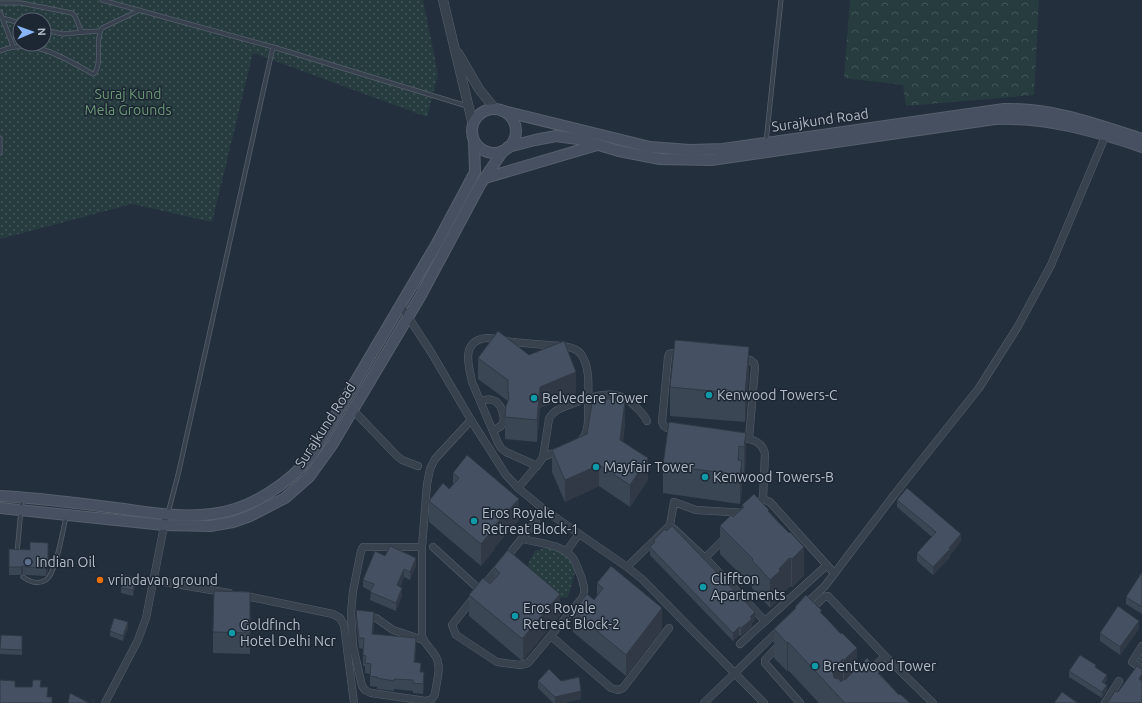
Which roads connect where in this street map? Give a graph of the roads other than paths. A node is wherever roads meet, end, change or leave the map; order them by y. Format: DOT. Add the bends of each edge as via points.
graph roads {
  1 [pos="102,0"];
  2 [pos="443,0"];
  3 [pos="781,0"];
  4 [pos="0,4"];
  5 [pos="140,10"];
  6 [pos="0,12"];
  7 [pos="2,18"];
  8 [pos="12,21"];
  9 [pos="100,31"];
  10 [pos="52,32"];
  11 [pos="85,32"];
  12 [pos="12,43"];
  13 [pos="453,45"];
  14 [pos="12,46"];
  15 [pos="273,47"];
  16 [pos="0,52"];
  17 [pos="50,52"];
  18 [pos="468,106"];
  19 [pos="499,110"];
  20 [pos="473,125"];
  21 [pos="1107,132"];
  22 [pos="0,138"];
  23 [pos="1142,139"];
  24 [pos="474,141"];
  25 [pos="597,145"];
  26 [pos="766,147"];
  27 [pos="1142,147"];
  28 [pos="505,149"];
  29 [pos="0,153"];
  30 [pos="485,178"];
  31 [pos="401,306"];
  32 [pos="408,318"];
  33 [pos="689,354"];
  34 [pos="735,359"];
  35 [pos="588,397"];
  36 [pos="480,401"];
  37 [pos="353,410"];
  38 [pos="471,420"];
  39 [pos="647,421"];
  40 [pos="682,430"];
  41 [pos="493,431"];
  42 [pos="729,436"];
  43 [pos="749,439"];
  44 [pos="543,457"];
  45 [pos="418,466"];
  46 [pos="537,466"];
  47 [pos="518,488"];
  48 [pos="0,496"];
  49 [pos="22,497"];
  50 [pos="763,499"];
  51 [pos="0,508"];
  52 [pos="21,510"];
  53 [pos="67,514"];
  54 [pos="167,514"];
  55 [pos="536,522"];
  56 [pos="164,525"];
  57 [pos="670,525"];
  58 [pos="729,533"];
  59 [pos="579,534"];
  60 [pos="522,539"];
  61 [pos="422,547"];
  62 [pos="433,548"];
  63 [pos="566,552"];
  64 [pos="17,553"];
  65 [pos="705,558"];
  66 [pos="827,565"];
  67 [pos="627,566"];
  68 [pos="834,573"];
  69 [pos="23,577"];
  70 [pos="152,580"];
  71 [pos="480,590"];
  72 [pos="800,610"];
  73 [pos="351,612"];
  74 [pos="803,619"];
  75 [pos="765,621"];
  76 [pos="784,626"];
  77 [pos="669,628"];
  78 [pos="787,635"];
  79 [pos="551,636"];
  80 [pos="423,640"];
  81 [pos="740,644"];
  82 [pos="1142,646"];
  83 [pos="885,656"];
  84 [pos="1142,669"];
  85 [pos="735,673"];
  86 [pos="864,677"];
  87 [pos="1119,681"];
  88 [pos="105,703"];
  89 [pos="354,703"];
  90 [pos="704,703"];
  91 [pos="764,703"];
  92 [pos="800,703"];
  93 [pos="932,703"];
  94 [pos="1104,703"];
  1 -- 5 [label="lane"];
  2 -- 13 [label="street"];
  3 -- 26 [label="lane"];
  4 -- 11 [label="lane" via="21,3 72,13 81,31"];
  5 -- 9 [label="lane"];
  5 -- 15 [label="lane"];
  6 -- 7 [label="lane"];
  7 -- 8 [label="lane"];
  7 -- 12 [label="lane"];
  9 -- 11 [label="lane"];
  9 -- 17 [label="lane" via="97,68 93,74"];
  10 -- 11 [label="lane" via="62,34"];
  13 -- 18 [label="street"];
  13 -- 19 [label="street" via="479,89"];
  14 -- 16 [label="lane"];
  15 -- 18 [label="lane"];
  15 -- 54 [label="lane" via="178,475"];
  18 -- 20 [label="street"];
  19 -- 20 [label="main road" via="482,112"];
  19 -- 26 [label="main road, Surajkund Road" via="656,148 710,150"];
  19 -- 28 [label="main road" via="512,119 515,126 512,142"];
  20 -- 24 [label="main road"];
  21 -- 23 [label="main road, Surajkund Road"];
  21 -- 26 [label="main road, Surajkund Road" via="1067,115 1048,111 1004,109"];
  21 -- 27 [label="main road, Surajkund Road"];
  21 -- 68 [label="street" via="1051,265 980,388"];
  22 -- 29 [label="lane"];
  24 -- 28 [label="main road" via="484,150 491,152"];
  24 -- 31 [label="main road, Surajkund Road" via="475,172"];
  25 -- 26 [label="main road, Surajkund Road" via="641,156 674,160 711,160"];
  25 -- 28 [label="main road, Surajkund Road" via="556,136"];
  25 -- 30 [label="main road"];
  28 -- 30 [label="main road, Surajkund Road"];
  30 -- 32 [label="main road, Surajkund Road"];
  31 -- 32 [label="street"];
  31 -- 54 [label="main road, Surajkund Road" via="312,455 301,468 270,492 238,507 212,514"];
  32 -- 37 [label="main road, Surajkund Road"];
  32 -- 38 [label="street"];
  33 -- 40 [label="street" via="669,354 662,422 667,428"];
  34 -- 43 [label="street" via="750,360 755,367"];
  35 -- 36 [label="street" via="588,374 582,355 573,348 486,338 479,339 471,345 469,354 472,382"];
  35 -- 39 [label="street" via="612,395 627,399"];
  35 -- 44 [label="street" via="557,410 548,419"];
  35 -- 44 [label="street" via="586,433 581,441"];
  36 -- 41 [label="street"];
  36 -- 41 [label="street" via="492,400 501,407 504,420 501,426"];
  37 -- 45 [label="street" via="396,455"];
  37 -- 56 [label="main road, Surajkund Road" via="320,464 309,478 285,498 250,516 228,523 210,526"];
  38 -- 47 [label="street" via="506,475"];
  38 -- 61 [label="street" via="435,459 430,469"];
  41 -- 46 [label="street" via="498,443 506,452"];
  42 -- 43 [label="street"];
  43 -- 50 [label="street" via="758,442 764,449"];
  44 -- 46 [label="street"];
  46 -- 47 [label="street"];
  47 -- 59 [label="street"];
  48 -- 49 [label="main road, Surajkund Road"];
  49 -- 52 [label="lane"];
  49 -- 54 [label="main road, Surajkund Road"];
  50 -- 57 [label="street" via="750,511 696,510 674,502"];
  50 -- 66 [label="street" via="770,502"];
  51 -- 52 [label="main road, Surajkund Road"];
  52 -- 53 [label="main road, Surajkund Road"];
  52 -- 64 [label="lane"];
  53 -- 56 [label="main road, Surajkund Road"];
  53 -- 69 [label="lane" via="51,575 46,580 31,583"];
  54 -- 56 [label="street"];
  55 -- 60 [label="street"];
  56 -- 70 [label="street"];
  57 -- 65 [label="street"];
  57 -- 67 [label="street"];
  58 -- 65 [label="street"];
  59 -- 63 [label="street"];
  59 -- 67 [label="street"];
  60 -- 63 [label="street"];
  60 -- 71 [label="street"];
  61 -- 73 [label="street" via="363,547 352,591"];
  61 -- 80 [label="street"];
  62 -- 71 [label="street"];
  63 -- 79 [label="street" via="576,564 585,592"];
  65 -- 75 [label="street"];
  66 -- 68 [label="street"];
  66 -- 75 [label="street"];
  67 -- 85 [label="street"];
  68 -- 72 [label="street" via="825,586"];
  70 -- 88 [label="street" via="146,618 138,640"];
  70 -- 89 [label="street" via="226,592 333,614 340,618 344,624"];
  71 -- 79 [label="street" via="454,622 453,630 456,635 496,662 520,665 528,663"];
  73 -- 80 [label="street" via="376,618 393,630"];
  73 -- 80 [label="street" via="353,646 362,686 371,693 426,700 432,698 435,694 438,661"];
  74 -- 83 [label="street" via="828,596"];
  75 -- 81 [label="street"];
  76 -- 85 [label="street"];
  77 -- 79 [label="street" via="623,688 618,690 611,688"];
  78 -- 92 [label="street" via="766,658 765,663"];
  82 -- 84 [label="street" via="1132,662"];
  83 -- 86 [label="street"];
  83 -- 93 [label="street"];
  85 -- 90 [label="street"];
  85 -- 91 [label="street"];
  87 -- 94 [label="street"];
}
